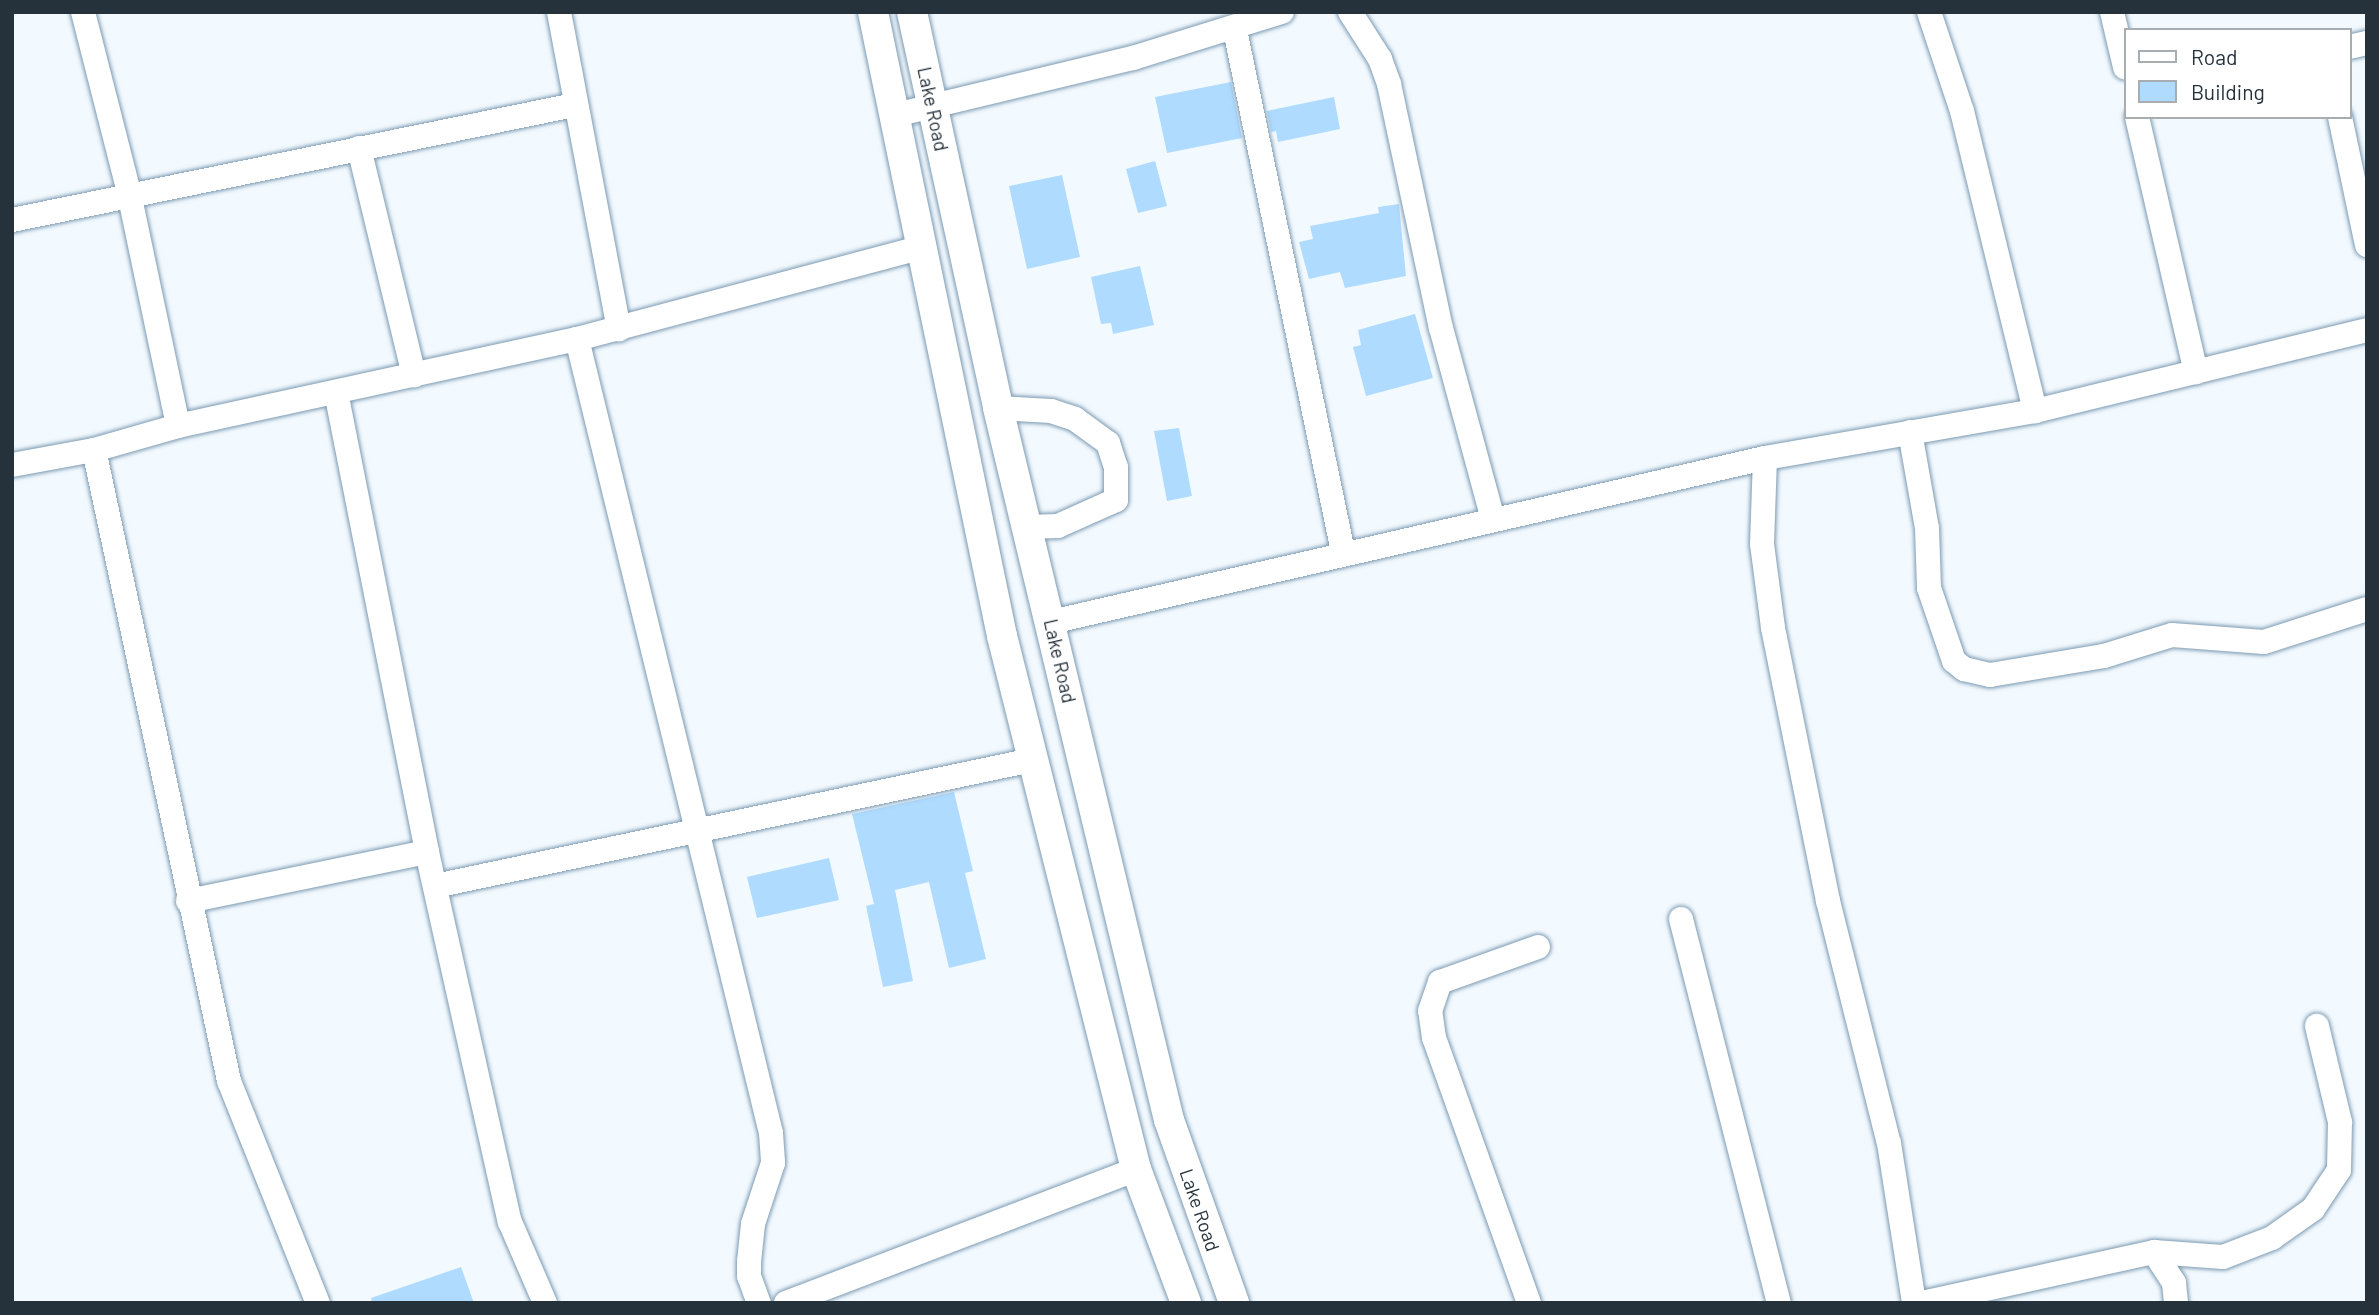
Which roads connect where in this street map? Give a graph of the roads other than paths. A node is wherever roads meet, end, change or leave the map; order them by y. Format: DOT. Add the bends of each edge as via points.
graph roads {
  1 [pos="83,12"];
  2 [pos="559,12"];
  3 [pos="873,12"];
  4 [pos="912,12"];
  5 [pos="1282,12"];
  6 [pos="1350,12"];
  7 [pos="1929,12"];
  8 [pos="2112,12"];
  9 [pos="1235,30"];
  10 [pos="2124,63"];
  11 [pos="574,105"];
  12 [pos="932,105"];
  13 [pos="895,115"];
  14 [pos="2340,119"];
  15 [pos="2141,120"];
  16 [pos="359,148"];
  17 [pos="129,193"];
  18 [pos="12,220"];
  19 [pos="2367,245"];
  20 [pos="923,247"];
  21 [pos="619,329"];
  22 [pos="2367,330"];
  23 [pos="577,339"];
  24 [pos="2196,372"];
  25 [pos="414,374"];
  26 [pos="336,392"];
  27 [pos="998,408"];
  28 [pos="2035,411"];
  29 [pos="178,426"];
  30 [pos="1910,432"];
  31 [pos="94,450"];
  32 [pos="1765,458"];
  33 [pos="12,465"];
  34 [pos="1493,519"];
  35 [pos="1027,527"];
  36 [pos="1343,552"];
  37 [pos="2367,609"];
  38 [pos="1051,622"];
  39 [pos="1032,760"];
  40 [pos="696,829"];
  41 [pos="427,852"];
  42 [pos="435,886"];
  43 [pos="188,901"];
  44 [pos="1681,919"];
  45 [pos="1538,947"];
  46 [pos="2317,1026"];
  47 [pos="1136,1169"];
  48 [pos="2154,1252"];
  49 [pos="318,1303"];
  50 [pos="545,1303"];
  51 [pos="759,1303"];
  52 [pos="786,1303"];
  53 [pos="1186,1303"];
  54 [pos="1234,1303"];
  55 [pos="1530,1303"];
  56 [pos="1779,1303"];
  57 [pos="1914,1303"];
  58 [pos="1922,1303"];
  59 [pos="2176,1303"];
  1 -- 17 [label="street"];
  2 -- 11 [label="street"];
  3 -- 13 [label="main road, Lake Road"];
  4 -- 12 [label="main road, Lake Road"];
  5 -- 9 [label="street"];
  6 -- 34 [label="street" via="1389,84 1441,328"];
  7 -- 28 [label="street" via="1962,111"];
  8 -- 10 [label="street"];
  9 -- 12 [label="street"];
  9 -- 36 [label="street"];
  11 -- 16 [label="street"];
  11 -- 21 [label="street"];
  12 -- 13 [label="street"];
  12 -- 27 [label="main road, Lake Road"];
  13 -- 20 [label="main road, Lake Road"];
  14 -- 19 [label="street"];
  15 -- 24 [label="street"];
  16 -- 17 [label="street"];
  16 -- 25 [label="street"];
  17 -- 18 [label="street"];
  17 -- 29 [label="street"];
  20 -- 21 [label="street"];
  20 -- 39 [label="main road, Lake Road" via="982,543"];
  21 -- 23 [label="street"];
  22 -- 24 [label="street"];
  23 -- 25 [label="street"];
  23 -- 40 [label="street"];
  24 -- 28 [label="street"];
  25 -- 26 [label="street"];
  26 -- 29 [label="street"];
  26 -- 41 [label="street"];
  27 -- 35 [label="main road, Lake Road"];
  27 -- 35 [label="street" via="1051,411 1075,419 1108,443 1116,467 1116,500 1058,526"];
  28 -- 30 [label="street"];
  29 -- 31 [label="street"];
  30 -- 32 [label="street"];
  30 -- 37 [label="street" via="1927,528 1929,588 1954,661 1964,669 1990,675 2091,659 2172,635 2264,642"];
  31 -- 33 [label="street"];
  31 -- 43 [label="street"];
  32 -- 34 [label="street"];
  32 -- 57 [label="street" via="1762,544 1773,628 1828,901 1889,1143"];
  34 -- 36 [label="street"];
  35 -- 38 [label="main road, Lake Road"];
  36 -- 38 [label="street"];
  38 -- 54 [label="main road, Lake Road" via="1169,1120"];
  39 -- 40 [label="street"];
  39 -- 47 [label="main road, Lake Road"];
  40 -- 42 [label="street"];
  40 -- 51 [label="street" via="771,1133 773,1163 753,1224 749,1261"];
  41 -- 42 [label="street"];
  41 -- 43 [label="street"];
  42 -- 50 [label="street" via="510,1222"];
  43 -- 49 [label="street" via="229,1082"];
  44 -- 56 [label="street"];
  45 -- 55 [label="street" via="1440,982 1430,1011 1434,1038"];
  46 -- 48 [label="street" via="2340,1122 2339,1170 2313,1209 2272,1238 2223,1257"];
  47 -- 52 [label="street"];
  47 -- 53 [label="main road, Lake Road"];
  48 -- 58 [label="street"];
  48 -- 59 [label="street" via="2174,1283"];
}
